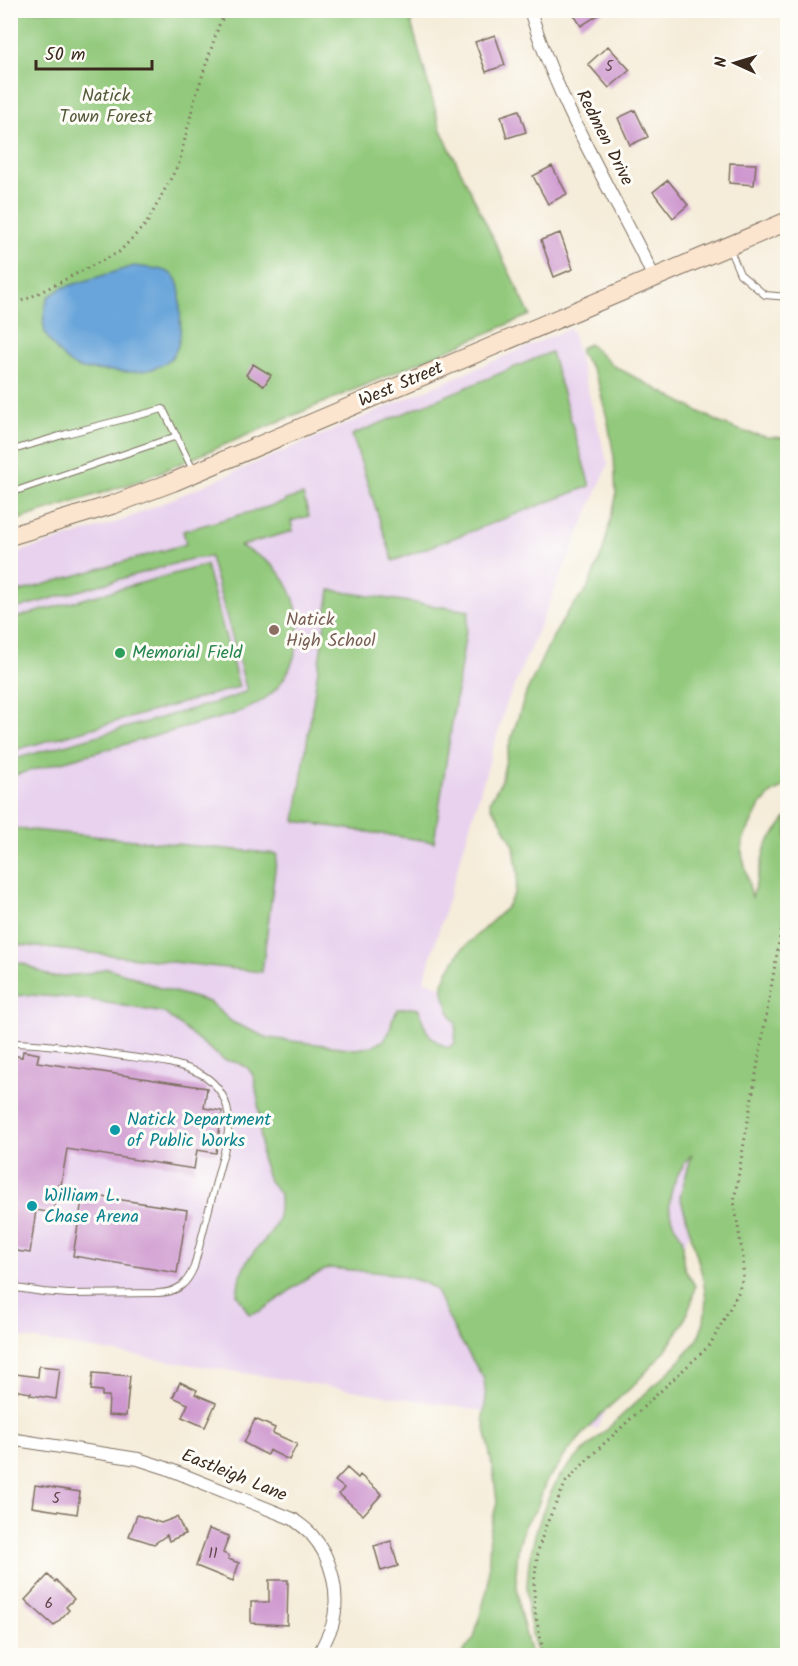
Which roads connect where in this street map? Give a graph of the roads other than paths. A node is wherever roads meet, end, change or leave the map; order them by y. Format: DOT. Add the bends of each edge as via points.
graph roads {
  1 [pos="530,10"];
  2 [pos="788,221"];
  3 [pos="729,246"];
  4 [pos="654,278"];
  5 [pos="788,297"];
  6 [pos="177,436"];
  7 [pos="10,451"];
  8 [pos="195,472"];
  9 [pos="10,493"];
  10 [pos="10,536"];
  11 [pos="10,1043"];
  12 [pos="10,1287"];
  13 [pos="10,1439"];
  14 [pos="318,1656"];
  1 -- 4 [label="street, Redmen Drive" via="563,98"];
  2 -- 3 [label="street, West Street"];
  3 -- 4 [label="street, West Street"];
  3 -- 5 [label="lane" via="740,274 765,295"];
  4 -- 8 [label="street, West Street"];
  6 -- 7 [label="lane" via="163,409"];
  6 -- 8 [label="lane"];
  6 -- 9 [label="lane"];
  8 -- 10 [label="street, West Street" via="144,494"];
  11 -- 12 [label="lane" via="159,1061 190,1070 214,1084 222,1094 228,1114 225,1144 194,1267 185,1284 159,1293 69,1294"];
  13 -- 14 [label="street, Eastleigh Lane" via="138,1459 293,1519 316,1539 326,1554 332,1575 336,1602 332,1625"];
}
